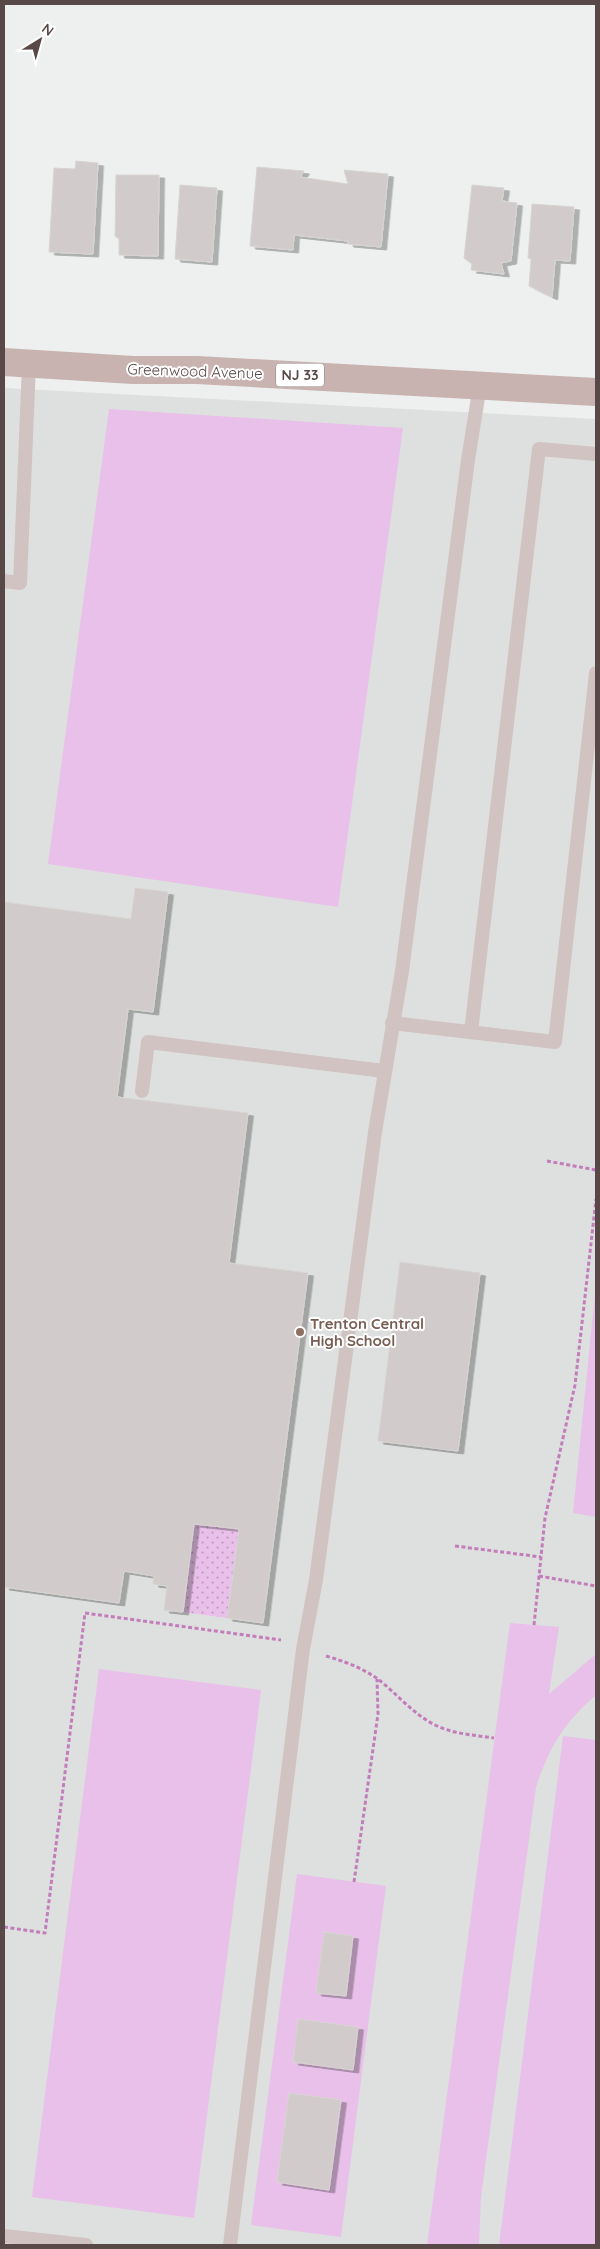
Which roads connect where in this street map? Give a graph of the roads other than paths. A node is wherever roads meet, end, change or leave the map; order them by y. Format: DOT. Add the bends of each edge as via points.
graph roads {
  1 [pos="16,363"];
  2 [pos="480,385"];
  3 [pos="596,392"];
  4 [pos="596,454"];
  5 [pos="4,581"];
  6 [pos="596,673"];
  7 [pos="392,1023"];
  8 [pos="471,1032"];
  9 [pos="384,1071"];
  10 [pos="142,1091"];
  11 [pos="4,2236"];
  12 [pos="86,2245"];
  13 [pos="230,2245"];
  1 -- 2 [label="main road, Greenwood Avenue / NJ 33"];
  1 -- 5 [label="lane" via="20,582"];
  2 -- 3 [label="main road, Greenwood Avenue / NJ 33"];
  2 -- 7 [label="lane" via="402,971"];
  4 -- 8 [label="lane" via="539,449"];
  6 -- 8 [label="lane" via="554,1042"];
  7 -- 8 [label="lane"];
  7 -- 9 [label="lane"];
  9 -- 10 [label="lane" via="148,1042"];
  9 -- 13 [label="lane" via="316,1580 303,1649"];
  11 -- 12 [label="lane"];
}
